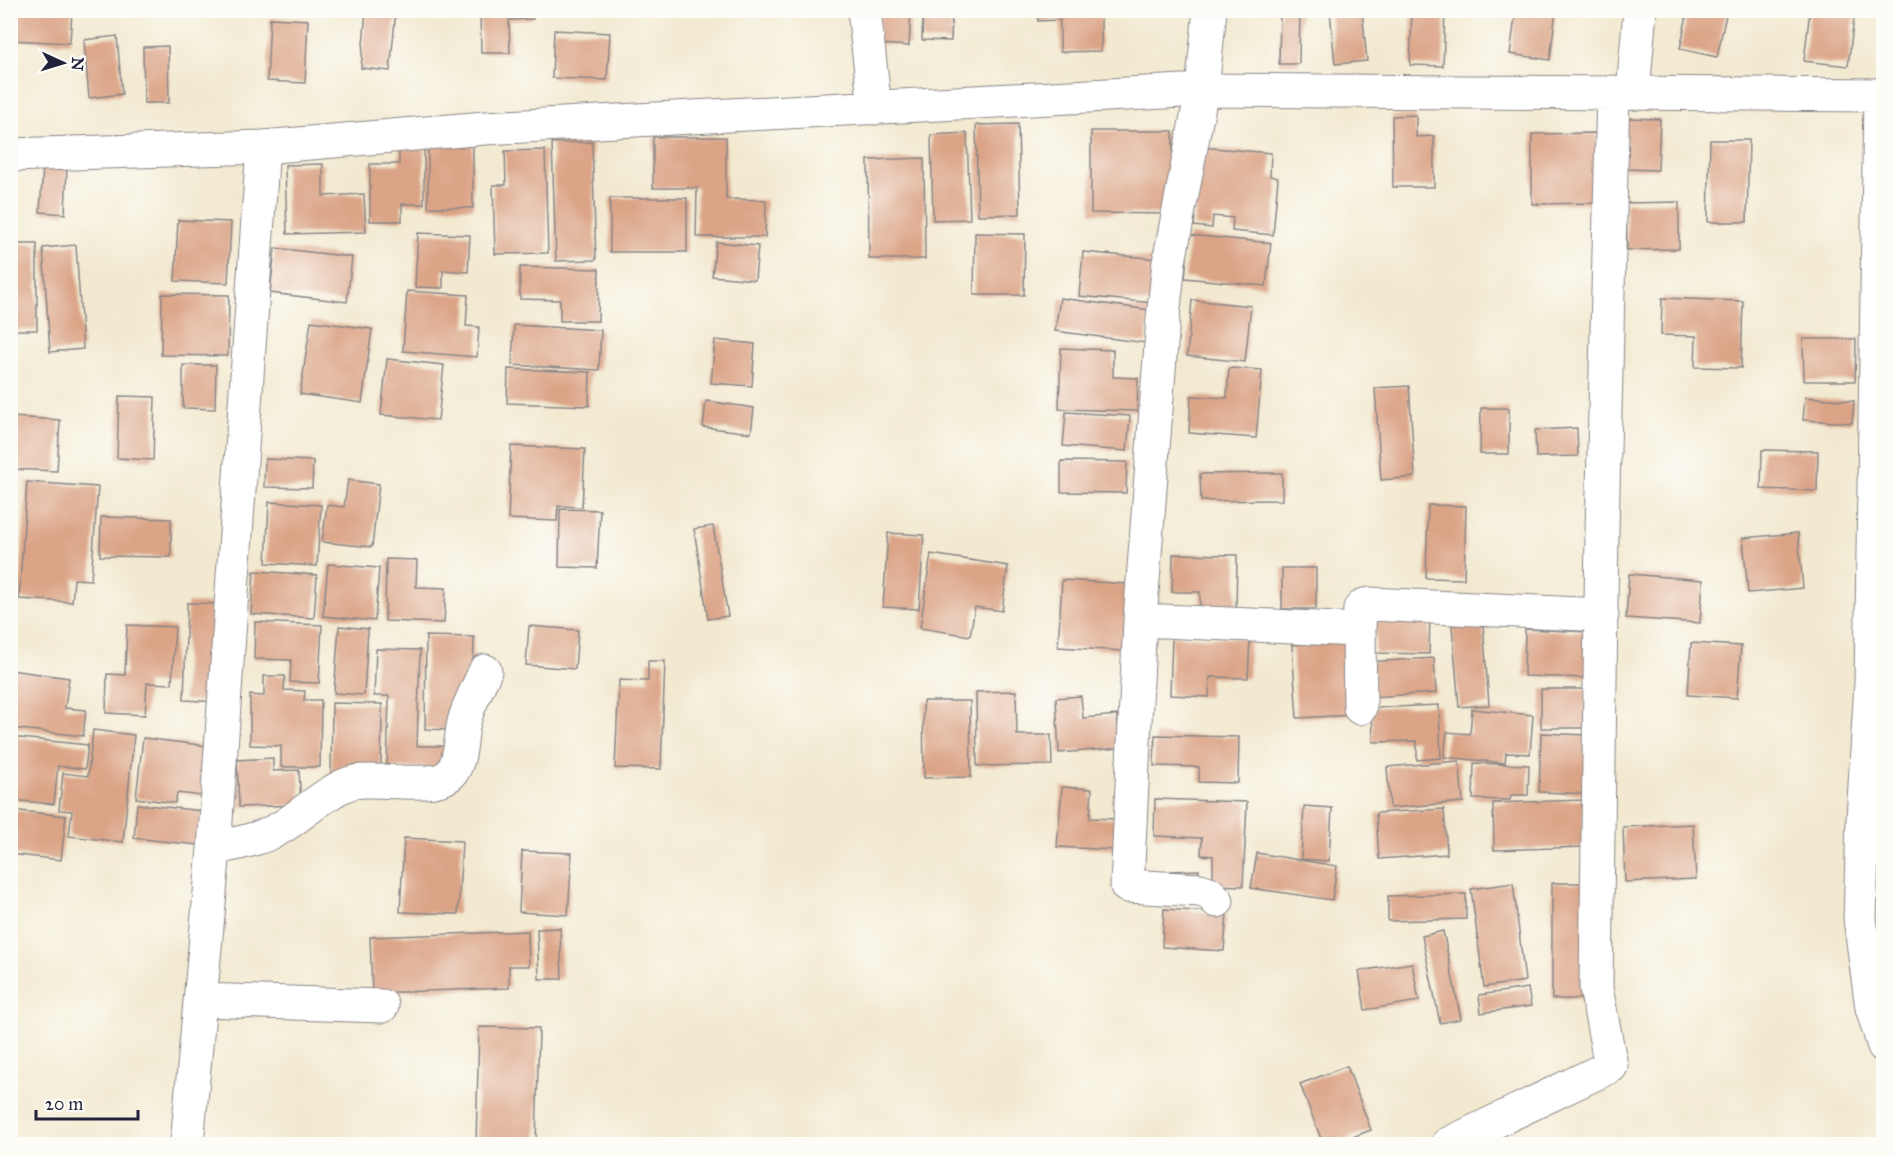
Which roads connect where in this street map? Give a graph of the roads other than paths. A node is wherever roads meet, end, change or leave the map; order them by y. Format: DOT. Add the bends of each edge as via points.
graph roads {
  1 [pos="864,10"];
  2 [pos="1210,10"];
  3 [pos="1640,10"];
  4 [pos="1202,90"];
  5 [pos="1623,92"];
  6 [pos="1882,95"];
  7 [pos="875,108"];
  8 [pos="263,147"];
  9 [pos="10,155"];
  10 [pos="1602,615"];
  11 [pos="1140,620"];
  12 [pos="1359,630"];
  13 [pos="484,671"];
  14 [pos="1360,708"];
  15 [pos="214,849"];
  16 [pos="1216,901"];
  17 [pos="201,1000"];
  18 [pos="382,1006"];
  19 [pos="1884,1047"];
  20 [pos="187,1144"];
  21 [pos="1448,1144"];
  1 -- 7 [label="street"];
  2 -- 4 [label="street"];
  3 -- 5 [label="street"];
  4 -- 5 [label="street"];
  4 -- 7 [label="street"];
  4 -- 11 [label="street" via="1169,262"];
  5 -- 6 [label="street"];
  5 -- 10 [label="street" via="1602,530"];
  6 -- 19 [label="street" via="1871,682 1860,919 1872,1008"];
  7 -- 8 [label="street" via="484,128"];
  8 -- 9 [label="street"];
  8 -- 15 [label="street"];
  10 -- 12 [label="street" via="1370,604 1360,609"];
  10 -- 21 [label="street" via="1596,988 1611,1066"];
  11 -- 12 [label="street"];
  11 -- 16 [label="street" via="1127,886 1200,890"];
  12 -- 14 [label="street"];
  13 -- 15 [label="street" via="464,722 452,773 441,780 354,782 278,830"];
  15 -- 17 [label="street"];
  17 -- 18 [label="street"];
  17 -- 20 [label="street"];
}
